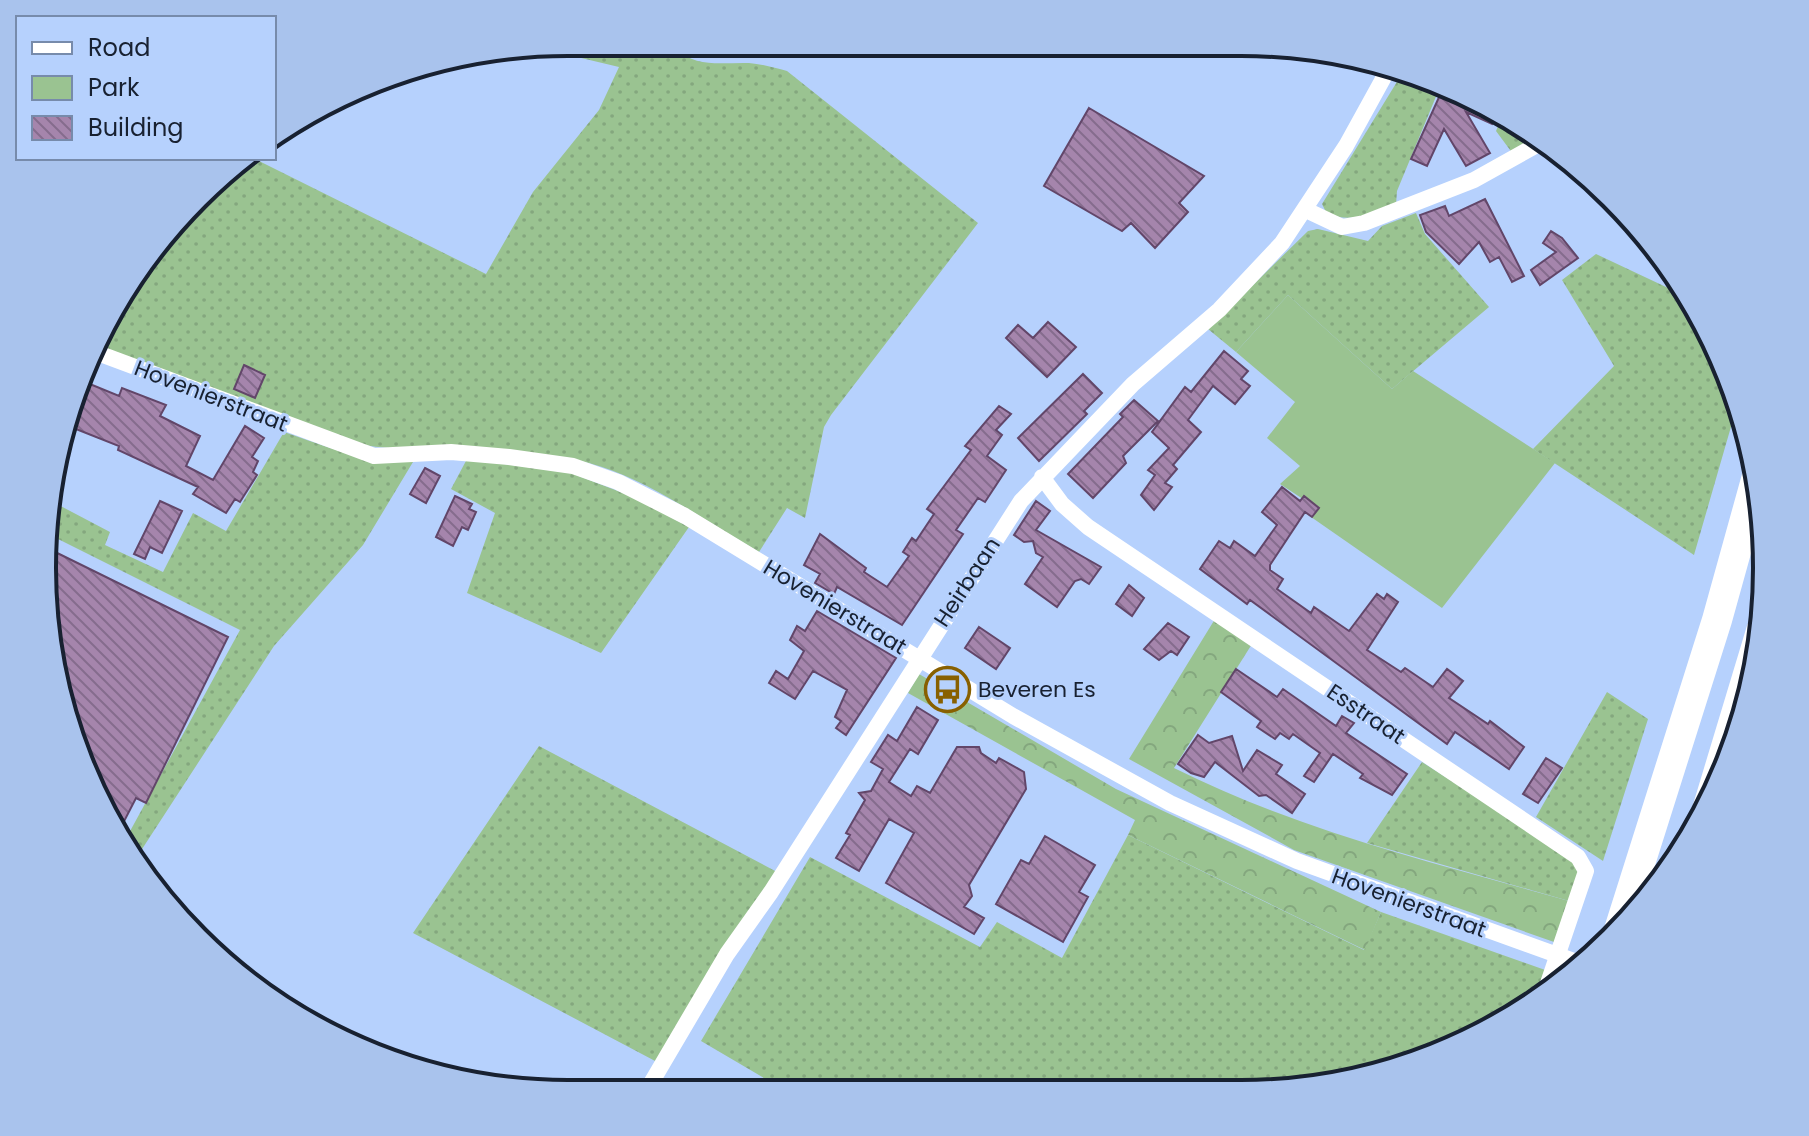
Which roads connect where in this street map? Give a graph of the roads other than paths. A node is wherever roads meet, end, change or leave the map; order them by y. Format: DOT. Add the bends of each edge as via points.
graph roads {
  1 [pos="1384,76"];
  2 [pos="1533,147"];
  3 [pos="1306,210"];
  4 [pos="103,355"];
  5 [pos="1042,477"];
  6 [pos="1749,504"];
  7 [pos="918,658"];
  8 [pos="1627,905"];
  9 [pos="1570,960"];
  10 [pos="1551,976"];
  11 [pos="653,1080"];
  1 -- 3 [label="street, Heirbaan"];
  2 -- 3 [label="street" via="1474,180 1353,226 1332,224"];
  3 -- 5 [label="street, Heirbaan" via="1255,275 1133,384"];
  4 -- 7 [label="street, Hovenierstraat" via="374,456 451,452 509,457 573,466 618,482 685,516"];
  5 -- 7 [label="street, Heirbaan" via="994,539"];
  5 -- 10 [label="street, Esstraat" via="1088,527 1578,857 1586,871"];
  6 -- 8 [label="highway"];
  7 -- 9 [label="street, Hovenierstraat" via="1170,803 1297,861"];
  7 -- 11 [label="street, Heirbaan" via="727,954"];
}
